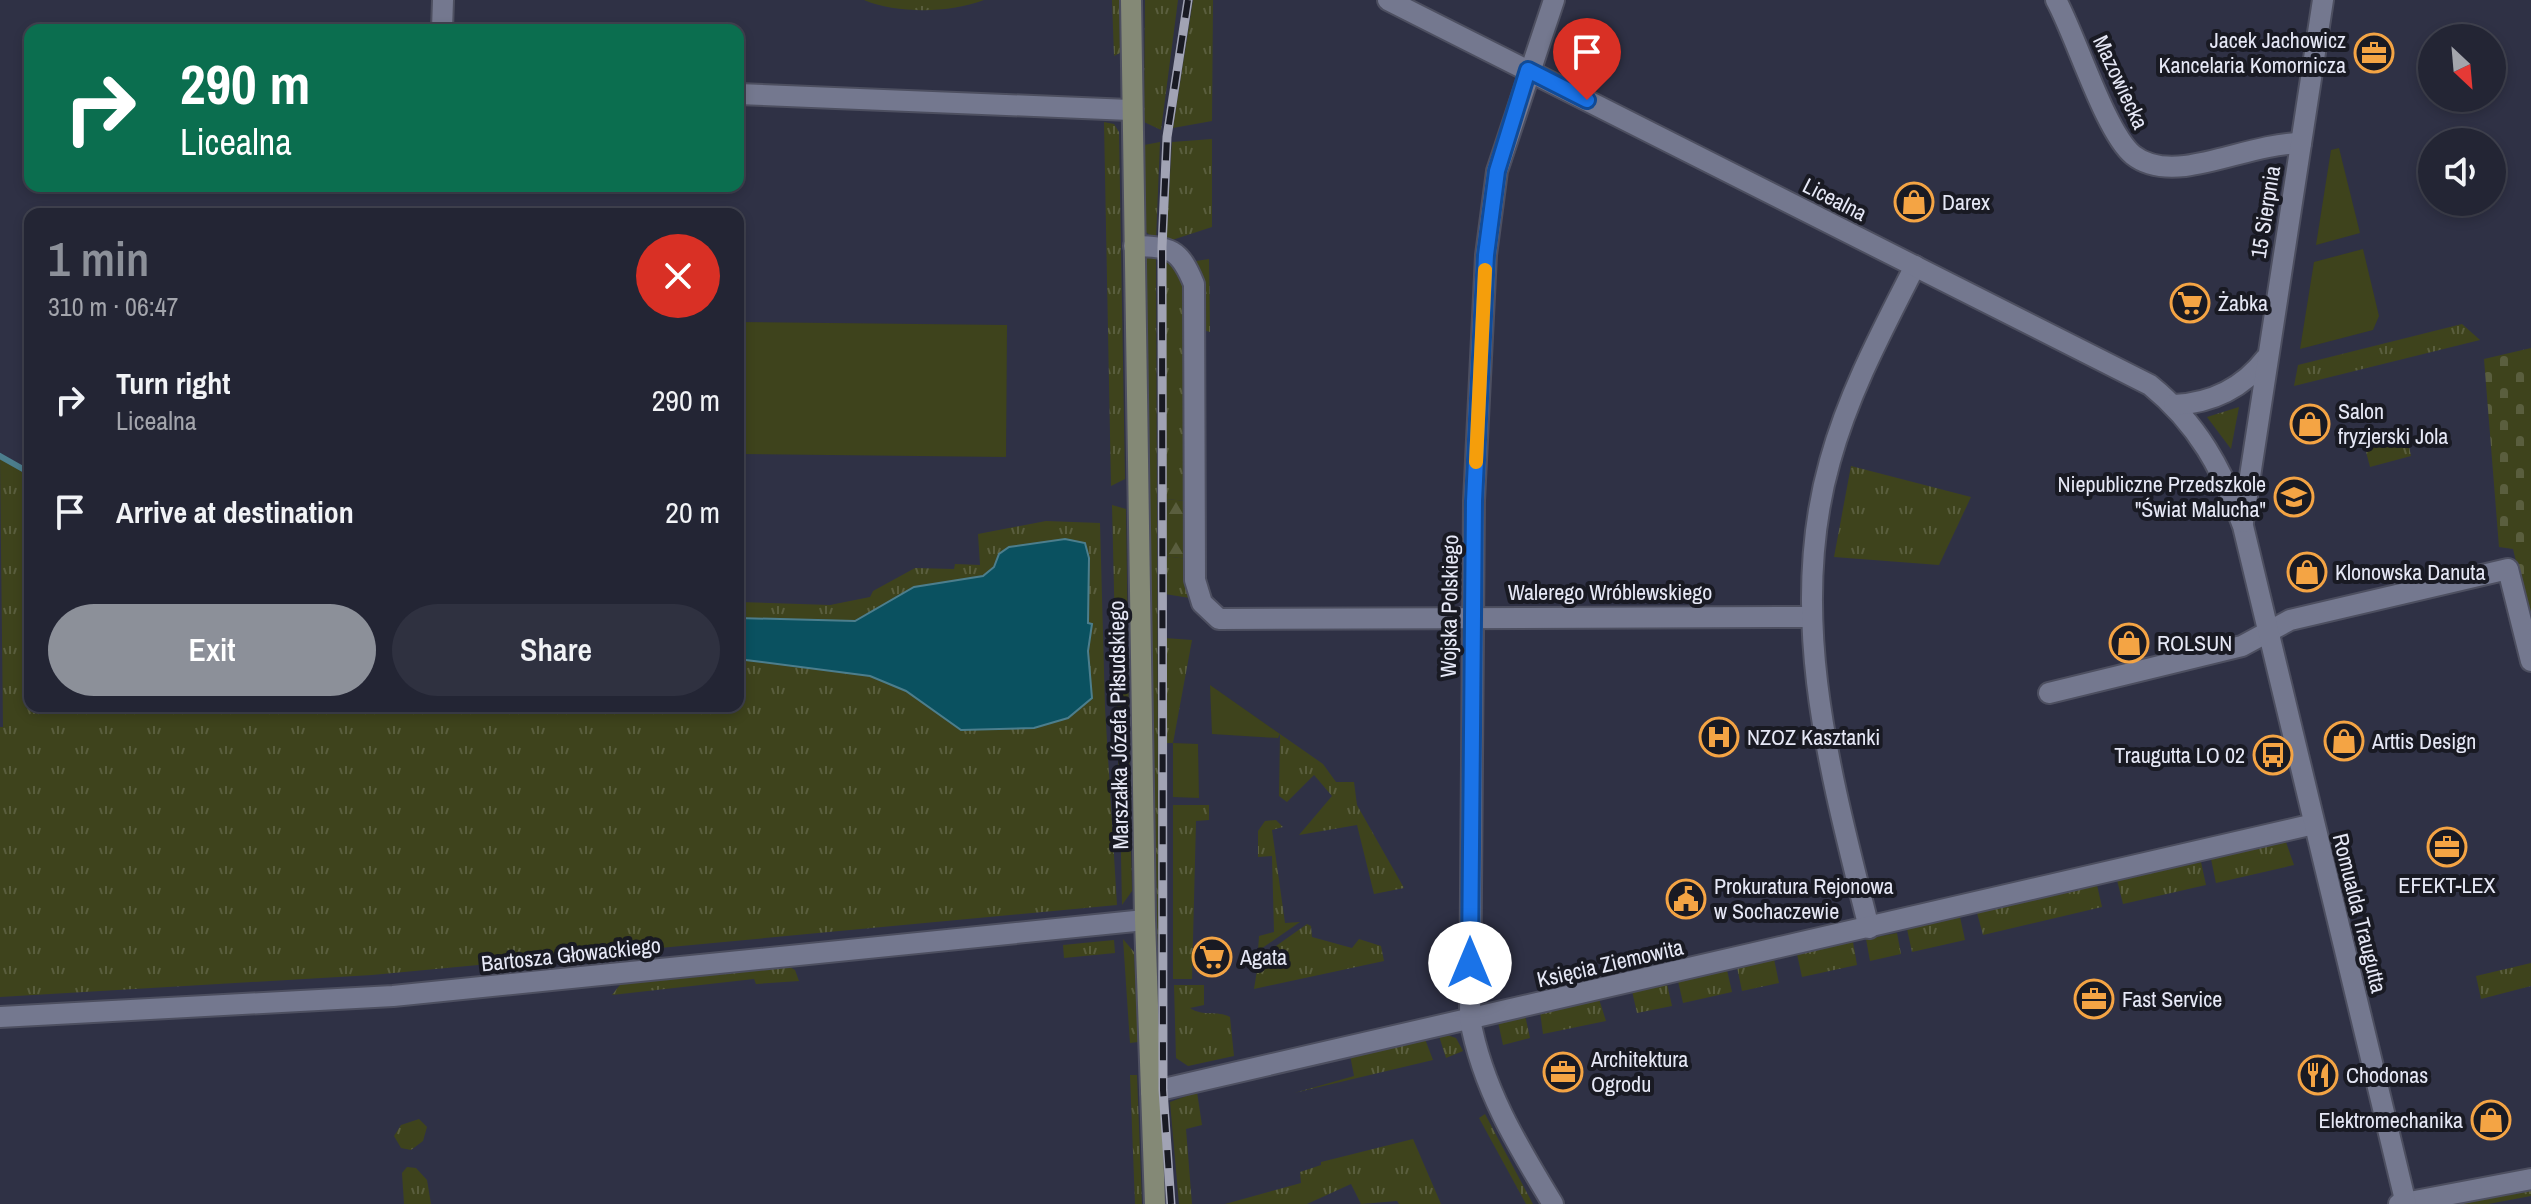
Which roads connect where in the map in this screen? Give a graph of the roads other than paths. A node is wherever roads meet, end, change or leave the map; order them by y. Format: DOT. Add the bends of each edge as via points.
graph roads {
  1 [pos="443,0"];
  2 [pos="1131,0"];
  3 [pos="1388,0"];
  4 [pos="1554,0"];
  5 [pos="2056,0"];
  6 [pos="2323,0"];
  7 [pos="442,24"];
  8 [pos="1528,70"];
  9 [pos="744,94"];
  10 [pos="1130,110"];
  11 [pos="2301,143"];
  12 [pos="1134,246"];
  13 [pos="1915,266"];
  14 [pos="2268,356"];
  15 [pos="2174,405"];
  16 [pos="2243,526"];
  17 [pos="1472,616"];
  18 [pos="1809,617"];
  19 [pos="2268,633"];
  20 [pos="2531,661"];
  21 [pos="2049,693"];
  22 [pos="2314,824"];
  23 [pos="1145,920"];
  24 [pos="1869,928"];
  25 [pos="0,1017"];
  26 [pos="1470,1019"];
  27 [pos="1151,1092"];
  28 [pos="2531,1179"];
  29 [pos="1155,1204"];
  30 [pos="1553,1204"];
  31 [pos="2404,1204"];
  1 -- 7 [label="street"];
  2 -- 10 [label="main road, Marszałka Józefa Piłsudskiego"];
  3 -- 8 [label="street, Licealna"];
  4 -- 8 [label="street, Wojska Polskiego"];
  5 -- 11 [label="street, Mazowiecka" via="2117,136 2133,156 2156,166 2185,166"];
  6 -- 11 [label="street, 15 Sierpnia"];
  8 -- 13 [label="street, Licealna"];
  8 -- 17 [label="street, Wojska Polskiego" via="1497,171 1486,255"];
  9 -- 10 [label="street"];
  10 -- 12 [label="main road, Marszałka Józefa Piłsudskiego"];
  11 -- 14 [label="street, 15 Sierpnia"];
  12 -- 17 [label="street, Walerego Wróblewskiego" via="1166,247 1186,265 1194,284 1195,580 1202,603 1219,619"];
  12 -- 23 [label="main road, Marszałka Józefa Piłsudskiego"];
  13 -- 15 [label="street, Licealna" via="2150,385"];
  13 -- 18 [label="street" via="1856,386 1829,462 1814,542"];
  14 -- 15 [label="street" via="2240,386 2194,404"];
  14 -- 16 [label="street, 15 Sierpnia"];
  15 -- 16 [label="street, Licealna" via="2201,435 2225,475"];
  16 -- 19 [label="street, Romualda Traugutta"];
  17 -- 18 [label="street, Walerego Wróblewskiego"];
  17 -- 26 [label="street, Wojska Polskiego"];
  18 -- 24 [label="street" via="1827,751"];
  19 -- 20 [label="street" via="2290,620 2508,569"];
  19 -- 21 [label="street" via="2242,646"];
  19 -- 22 [label="street, Romualda Traugutta"];
  22 -- 24 [label="street, Księcia Ziemowita"];
  22 -- 31 [label="street, Romualda Traugutta"];
  23 -- 25 [label="street, Bartosza Głowackiego" via="393,996"];
  23 -- 27 [label="main road, Marszałka Józefa Piłsudskiego"];
  24 -- 26 [label="street, Księcia Ziemowita"];
  26 -- 27 [label="street, Księcia Ziemowita"];
  26 -- 30 [label="street, Wojska Polskiego" via="1486,1082"];
  27 -- 29 [label="main road, Marszałka Józefa Piłsudskiego"];
  28 -- 31 [label="street"];
}
